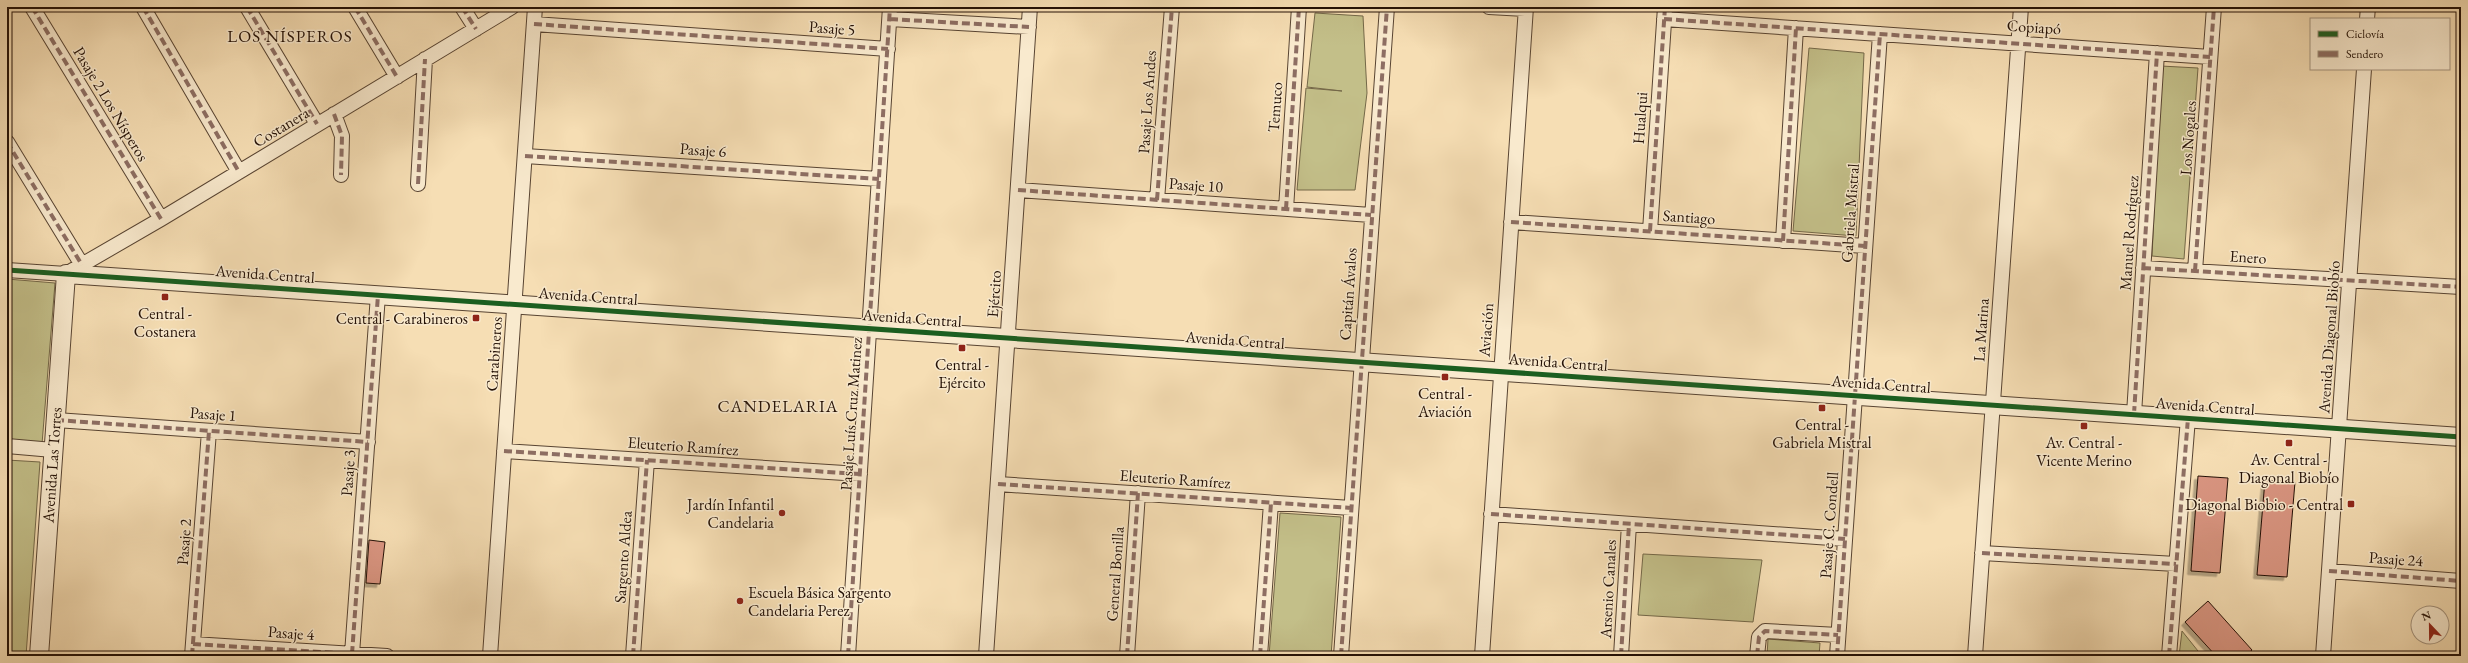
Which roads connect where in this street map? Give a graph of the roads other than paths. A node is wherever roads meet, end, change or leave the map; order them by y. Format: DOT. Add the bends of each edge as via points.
graph roads {
  1 [pos="32,7"];
  2 [pos="143,7"];
  3 [pos="247,7"];
  4 [pos="355,7"];
  5 [pos="462,7"];
  6 [pos="512,7"];
  7 [pos="535,7"];
  8 [pos="1030,7"];
  9 [pos="1172,7"];
  10 [pos="1299,7"];
  11 [pos="1387,7"];
  12 [pos="1489,7"];
  13 [pos="2020,7"];
  14 [pos="2214,7"];
  15 [pos="2368,7"];
  16 [pos="1525,8"];
  17 [pos="890,13"];
  18 [pos="1664,13"];
  19 [pos="2367,18"];
  20 [pos="534,24"];
  21 [pos="1029,27"];
  22 [pos="1796,28"];
  23 [pos="476,29"];
  24 [pos="1880,34"];
  25 [pos="2018,43"];
  26 [pos="888,49"];
  27 [pos="2157,53"];
  28 [pos="2210,57"];
  29 [pos="426,59"];
  30 [pos="2364,70"];
  31 [pos="397,77"];
  32 [pos="334,114"];
  33 [pos="317,124"];
  34 [pos="7,142"];
  35 [pos="525,156"];
  36 [pos="239,172"];
  37 [pos="341,174"];
  38 [pos="879,178"];
  39 [pos="418,184"];
  40 [pos="1018,190"];
  41 [pos="1157,200"];
  42 [pos="1286,209"];
  43 [pos="1371,215"];
  44 [pos="161,219"];
  45 [pos="1511,222"];
  46 [pos="1650,231"];
  47 [pos="1783,240"];
  48 [pos="1865,246"];
  49 [pos="2143,268"];
  50 [pos="74,269"];
  51 [pos="7,270"];
  52 [pos="2195,271"];
  53 [pos="2350,280"];
  54 [pos="2461,287"];
  55 [pos="378,295"];
  56 [pos="515,304"];
  57 [pos="869,328"];
  58 [pos="1008,338"];
  59 [pos="1360,362"];
  60 [pos="1501,371"];
  61 [pos="1855,396"];
  62 [pos="1992,405"];
  63 [pos="2134,414"];
  64 [pos="2188,418"];
  65 [pos="56,420"];
  66 [pos="2339,428"];
  67 [pos="209,431"];
  68 [pos="2461,437"];
  69 [pos="368,442"];
  70 [pos="7,446"];
  71 [pos="54,450"];
  72 [pos="504,451"];
  73 [pos="647,460"];
  74 [pos="860,474"];
  75 [pos="998,484"];
  76 [pos="1138,493"];
  77 [pos="1271,503"];
  78 [pos="1350,508"];
  79 [pos="1491,514"];
  80 [pos="1630,524"];
  81 [pos="1845,539"];
  82 [pos="1982,553"];
  83 [pos="2176,564"];
  84 [pos="2329,571"];
  85 [pos="2461,581"];
  86 [pos="1838,635"];
  87 [pos="192,650"];
  88 [pos="352,654"];
  89 [pos="39,656"];
  90 [pos="387,656"];
  91 [pos="490,656"];
  92 [pos="632,656"];
  93 [pos="848,656"];
  94 [pos="986,656"];
  95 [pos="1127,656"];
  96 [pos="1260,656"];
  97 [pos="1341,656"];
  98 [pos="1482,656"];
  99 [pos="1621,656"];
  100 [pos="1757,656"];
  101 [pos="1837,656"];
  102 [pos="1975,656"];
  103 [pos="2169,656"];
  104 [pos="2323,656"];
  1 -- 44 [label="street, Pasaje 2 Los Nísperos"];
  2 -- 36 [label="street"];
  3 -- 33 [label="street"];
  4 -- 31 [label="street"];
  5 -- 23 [label="street"];
  6 -- 23 [label="street, Costanera"];
  7 -- 20 [label="street, Carabineros"];
  8 -- 21 [label="street, Ejército"];
  9 -- 41 [label="street, Pasaje Los Andes"];
  10 -- 42 [label="street, Temuco"];
  11 -- 43 [label="street, Capitán Ávalos"];
  12 -- 16 [label="street"];
  13 -- 25 [label="street, La Marina"];
  14 -- 28 [label="street, Los Nogales"];
  15 -- 19 [label="street"];
  16 -- 45 [label="street, Aviación"];
  17 -- 21 [label="street"];
  17 -- 26 [label="street, Pasaje Luís Cruz Matinez"];
  18 -- 22 [label="street, Copiapó"];
  18 -- 46 [label="street, Hualqui"];
  20 -- 26 [label="street, Pasaje 5"];
  20 -- 35 [label="street, Carabineros"];
  21 -- 40 [label="street, Ejército"];
  22 -- 24 [label="street, Copiapó"];
  22 -- 47 [label="street"];
  23 -- 29 [label="street, Costanera"];
  24 -- 25 [label="street, Copiapó"];
  24 -- 48 [label="street, Gabriela Mistral"];
  25 -- 27 [label="street, Copiapó"];
  25 -- 62 [label="street, La Marina"];
  26 -- 38 [label="street, Pasaje Luís Cruz Matinez"];
  27 -- 28 [label="street, Copiapó"];
  27 -- 49 [label="street, Manuel Rodríguez"];
  28 -- 52 [label="street, Los Nogales"];
  29 -- 31 [label="street, Costanera"];
  29 -- 39 [label="street"];
  30 -- 53 [label="street, Avenida Diagonal Biobío"];
  31 -- 32 [label="street, Costanera"];
  32 -- 33 [label="street, Costanera"];
  32 -- 37 [label="street" via="342,136"];
  33 -- 36 [label="street, Costanera"];
  34 -- 50 [label="street"];
  35 -- 38 [label="street, Pasaje 6"];
  35 -- 56 [label="street, Carabineros"];
  36 -- 44 [label="street, Costanera"];
  38 -- 57 [label="street, Pasaje Luís Cruz Matinez"];
  40 -- 41 [label="street, Pasaje 10"];
  40 -- 58 [label="street, Ejército"];
  41 -- 42 [label="street, Pasaje 10"];
  42 -- 43 [label="street, Pasaje 10"];
  43 -- 59 [label="street, Capitán Ávalos"];
  44 -- 50 [label="street, Costanera"];
  45 -- 46 [label="street, Santiago"];
  45 -- 60 [label="street, Aviación"];
  46 -- 47 [label="street, Santiago"];
  47 -- 48 [label="street, Santiago"];
  48 -- 61 [label="street, Gabriela Mistral"];
  49 -- 52 [label="street, Enero"];
  49 -- 63 [label="street, Manuel Rodríguez"];
  50 -- 51 [label="street, Avenida Central"];
  50 -- 55 [label="street, Avenida Central"];
  50 -- 65 [label="street, Avenida Las Torres"];
  52 -- 53 [label="street, Enero"];
  53 -- 54 [label="street, Enero"];
  53 -- 66 [label="street, Avenida Diagonal Biobío"];
  55 -- 56 [label="street, Avenida Central"];
  55 -- 69 [label="street, Pasaje 3"];
  56 -- 57 [label="street, Avenida Central"];
  56 -- 72 [label="street, Carabineros"];
  57 -- 58 [label="street, Avenida Central"];
  57 -- 74 [label="street, Pasaje Luís Cruz Matinez"];
  58 -- 59 [label="street, Avenida Central"];
  58 -- 75 [label="street, Ejército"];
  59 -- 60 [label="street, Avenida Central"];
  59 -- 78 [label="street, Capitán Ávalos"];
  60 -- 61 [label="street, Avenida Central"];
  60 -- 79 [label="street, Aviación"];
  61 -- 62 [label="street, Avenida Central"];
  61 -- 81 [label="street, Pasaje C. Condell"];
  62 -- 63 [label="street, Avenida Central"];
  62 -- 82 [label="street, La Marina"];
  63 -- 64 [label="street, Avenida Central"];
  64 -- 66 [label="street, Avenida Central"];
  64 -- 83 [label="street"];
  65 -- 67 [label="street, Pasaje 1"];
  65 -- 71 [label="street, Avenida Las Torres"];
  66 -- 68 [label="street, Avenida Central"];
  66 -- 84 [label="street, Avenida Diagonal Biobío"];
  67 -- 69 [label="street, Pasaje 1"];
  67 -- 87 [label="street, Pasaje 2"];
  69 -- 88 [label="street, Pasaje 3"];
  70 -- 71 [label="street"];
  71 -- 89 [label="street, Avenida Las Torres"];
  72 -- 73 [label="street, Eleuterio Ramírez"];
  72 -- 91 [label="street, Carabineros"];
  73 -- 74 [label="street, Eleuterio Ramírez"];
  73 -- 92 [label="street, Sargento Aldea"];
  74 -- 93 [label="street, Pasaje Luís Cruz Matinez"];
  75 -- 76 [label="street, Eleuterio Ramírez"];
  75 -- 94 [label="street, Ejército"];
  76 -- 77 [label="street, Eleuterio Ramírez"];
  76 -- 95 [label="street, General Bonilla"];
  77 -- 78 [label="street, Eleuterio Ramírez"];
  77 -- 96 [label="street"];
  78 -- 97 [label="street, Capitán Ávalos"];
  79 -- 80 [label="street"];
  79 -- 98 [label="street, Aviación"];
  80 -- 81 [label="street"];
  80 -- 99 [label="street, Arsenio Canales"];
  81 -- 86 [label="street, Pasaje C. Condell"];
  82 -- 83 [label="street"];
  82 -- 102 [label="street, La Marina"];
  83 -- 103 [label="street"];
  84 -- 85 [label="street, Pasaje 24"];
  84 -- 104 [label="street, Avenida Diagonal Biobío"];
  86 -- 100 [label="street" via="1765,631 1759,637"];
  86 -- 101 [label="street, Pasaje C. Condell"];
  87 -- 88 [label="street, Pasaje 4"];
  88 -- 90 [label="street, Pasaje 4"];
}
